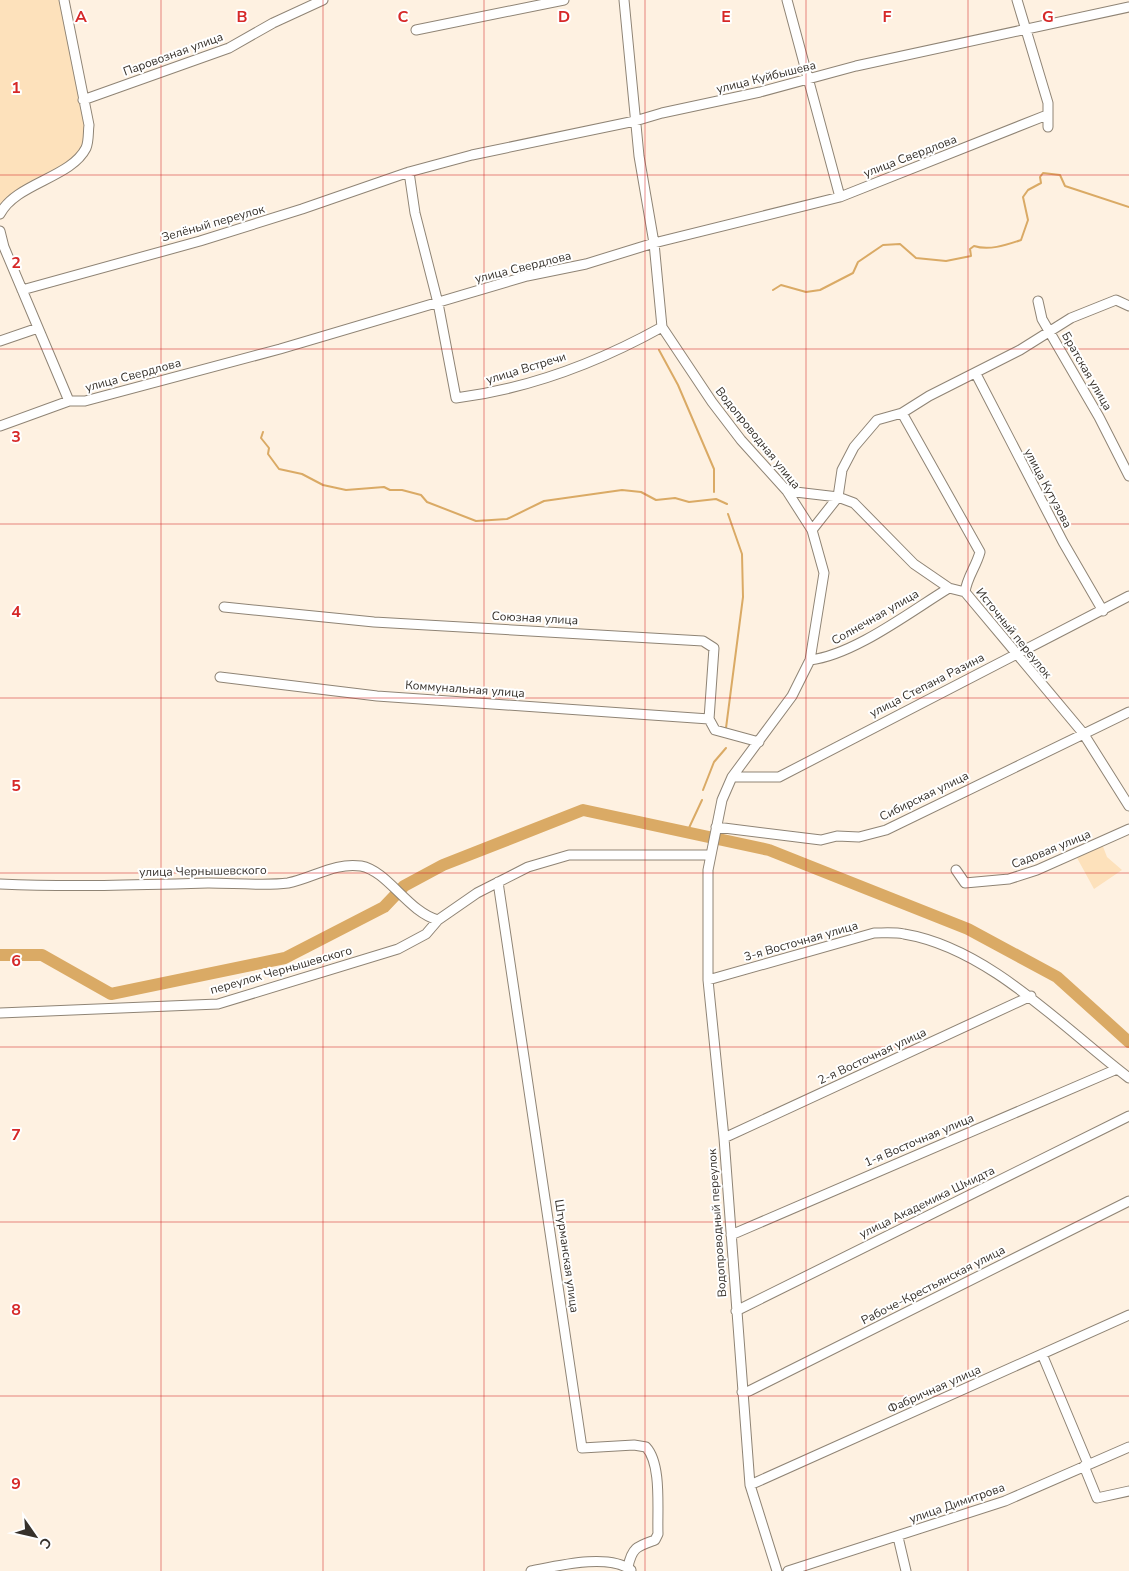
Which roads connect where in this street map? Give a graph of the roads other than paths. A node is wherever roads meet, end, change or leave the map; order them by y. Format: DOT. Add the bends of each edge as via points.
graph roads {
  1 [pos="64,0"];
  2 [pos="323,0"];
  3 [pos="564,0"];
  4 [pos="624,0"];
  5 [pos="787,0"];
  6 [pos="1017,0"];
  7 [pos="1129,7"];
  8 [pos="1027,28"];
  9 [pos="416,30"];
  10 [pos="808,79"];
  11 [pos="84,100"];
  12 [pos="1047,115"];
  13 [pos="635,121"];
  14 [pos="1048,127"];
  15 [pos="409,172"];
  16 [pos="840,197"];
  17 [pos="0,214"];
  18 [pos="0,231"];
  19 [pos="654,243"];
  20 [pos="2,248"];
  21 [pos="22,290"];
  22 [pos="1038,301"];
  23 [pos="438,303"];
  24 [pos="1129,306"];
  25 [pos="38,328"];
  26 [pos="662,328"];
  27 [pos="1050,332"];
  28 [pos="0,341"];
  29 [pos="976,374"];
  30 [pos="69,401"];
  31 [pos="902,413"];
  32 [pos="0,426"];
  33 [pos="1129,476"];
  34 [pos="787,491"];
  35 [pos="838,497"];
  36 [pos="812,530"];
  37 [pos="948,588"];
  38 [pos="964,592"];
  39 [pos="1129,596"];
  40 [pos="224,607"];
  41 [pos="1103,611"];
  42 [pos="1016,654"];
  43 [pos="810,660"];
  44 [pos="220,677"];
  45 [pos="1129,712"];
  46 [pos="709,720"];
  47 [pos="1083,733"];
  48 [pos="759,742"];
  49 [pos="732,777"];
  50 [pos="1129,806"];
  51 [pos="716,827"];
  52 [pos="1129,830"];
  53 [pos="711,855"];
  54 [pos="708,870"];
  55 [pos="956,870"];
  56 [pos="498,882"];
  57 [pos="0,884"];
  58 [pos="438,920"];
  59 [pos="708,980"];
  60 [pos="1031,996"];
  61 [pos="0,1013"];
  62 [pos="1117,1069"];
  63 [pos="1129,1078"];
  64 [pos="1129,1116"];
  65 [pos="724,1138"];
  66 [pos="1129,1201"];
  67 [pos="731,1235"];
  68 [pos="736,1311"];
  69 [pos="1129,1315"];
  70 [pos="1042,1354"];
  71 [pos="746,1391"];
  72 [pos="1129,1448"];
  73 [pos="1086,1465"];
  74 [pos="750,1485"];
  75 [pos="1129,1491"];
  76 [pos="898,1537"];
  77 [pos="630,1569"];
  78 [pos="531,1571"];
  79 [pos="777,1571"];
  80 [pos="788,1571"];
  81 [pos="906,1571"];
  1 -- 11 [label="street"];
  2 -- 11 [label="street, Паровозная улица" via="229,48"];
  3 -- 9 [label="street"];
  4 -- 13 [label="street, Водопроводная улица"];
  5 -- 10 [label="street"];
  6 -- 8 [label="street"];
  7 -- 8 [label="street, улица Куйбышева"];
  8 -- 10 [label="street, улица Куйбышева"];
  8 -- 12 [label="street" via="1048,103"];
  10 -- 13 [label="street, улица Куйбышева"];
  10 -- 16 [label="street"];
  11 -- 17 [label="street" via="88,125 85,149 70,164 17,196 4,206"];
  12 -- 14 [label="street"];
  12 -- 16 [label="street, улица Свердлова"];
  13 -- 15 [label="street, улица Куйбышева" via="472,155"];
  13 -- 19 [label="street, Водопроводная улица"];
  15 -- 21 [label="street, Зелёный переулок" via="200,241"];
  15 -- 23 [label="street" via="415,213"];
  16 -- 19 [label="street, улица Свердлова"];
  18 -- 20 [label="street"];
  19 -- 23 [label="street, улица Свердлова"];
  19 -- 26 [label="street, Водопроводная улица"];
  20 -- 21 [label="street"];
  21 -- 25 [label="street"];
  22 -- 27 [label="street, Братская улица" via="1042,319"];
  23 -- 26 [label="street, улица Встречи" via="456,398 490,394 531,382 625,348"];
  23 -- 30 [label="street, улица Свердлова" via="85,401"];
  24 -- 27 [label="street" via="1116,300 1071,318"];
  25 -- 28 [label="street"];
  25 -- 30 [label="street"];
  26 -- 34 [label="street, Водопроводная улица" via="741,440"];
  27 -- 29 [label="street"];
  27 -- 33 [label="street, Братская улица" via="1100,417"];
  29 -- 31 [label="street"];
  29 -- 41 [label="street, улица Кутузова" via="1063,542"];
  30 -- 32 [label="street, улица Свердлова"];
  31 -- 35 [label="street" via="877,420 863,434 842,470"];
  31 -- 38 [label="street, Источный переулок" via="980,552 976,566 966,578"];
  34 -- 35 [label="street, Солнечная улица"];
  34 -- 36 [label="street, Водопроводная улица"];
  35 -- 36 [label="street"];
  35 -- 37 [label="street, Солнечная улица" via="854,503 914,564"];
  36 -- 43 [label="street, Водопроводная улица" via="824,574"];
  37 -- 38 [label="street, Солнечная улица"];
  37 -- 43 [label="street, Солнечная улица" via="828,658"];
  38 -- 42 [label="street, Источный переулок"];
  39 -- 41 [label="street, улица Степана Разина"];
  40 -- 46 [label="street, Союзная улица" via="374,622 703,641 714,648"];
  41 -- 42 [label="street, улица Степана Разина"];
  42 -- 47 [label="street, Источный переулок"];
  42 -- 49 [label="street, улица Степана Разина" via="779,777"];
  43 -- 48 [label="street, Водопроводная улица" via="792,696"];
  44 -- 46 [label="street, Коммунальная улица" via="377,696"];
  45 -- 47 [label="street, Сибирская улица"];
  46 -- 48 [label="street" via="715,730"];
  47 -- 50 [label="street, Источный переулок"];
  47 -- 51 [label="street, Сибирская улица" via="886,830 871,834 810,840"];
  48 -- 49 [label="street, Водопроводная улица"];
  49 -- 51 [label="street, Водопроводная улица" via="722,800"];
  51 -- 53 [label="street, Водопроводная улица"];
  52 -- 55 [label="street, Садовая улица" via="1009,880 965,883"];
  53 -- 54 [label="street, Водопроводная улица"];
  53 -- 56 [label="street, переулок Чернышевского" via="569,855 528,867"];
  54 -- 59 [label="street, Водопроводный переулок"];
  56 -- 58 [label="street, переулок Чернышевского"];
  56 -- 77 [label="street, Штурманская улица" via="582,1448 646,1447 657,1469 658,1534 655,1540 641,1543 634,1550"];
  57 -- 58 [label="street, улица Чернышевского" via="59,887 288,883 346,865 364,867 386,880 428,917"];
  58 -- 61 [label="street, переулок Чернышевского" via="426,934 398,949 218,1004"];
  59 -- 60 [label="street, 3-я Восточная улица" via="874,933 902,933 956,950"];
  59 -- 65 [label="street, Водопроводный переулок"];
  60 -- 62 [label="street, 3-я Восточная улица"];
  60 -- 65 [label="street, 2-я Восточная улица"];
  62 -- 63 [label="street, 3-я Восточная улица"];
  62 -- 67 [label="street, 1-я Восточная улица"];
  64 -- 68 [label="street, улица Академика Шмидта"];
  65 -- 67 [label="street, Водопроводный переулок"];
  66 -- 71 [label="street, Рабоче-Крестьянская улица"];
  67 -- 68 [label="street, Водопроводный переулок"];
  68 -- 71 [label="street, Водопроводный переулок"];
  69 -- 70 [label="street, Фабричная улица"];
  70 -- 73 [label="street"];
  70 -- 74 [label="street, Фабричная улица"];
  71 -- 74 [label="street, Водопроводный переулок"];
  72 -- 73 [label="street, улица Димитрова"];
  73 -- 75 [label="street" via="1097,1498"];
  73 -- 76 [label="street, улица Димитрова" via="1005,1501"];
  74 -- 79 [label="street, Водопроводный переулок"];
  76 -- 80 [label="street, улица Димитрова"];
  76 -- 81 [label="street"];
  77 -- 78 [label="street" via="609,1563 573,1562"];
}
